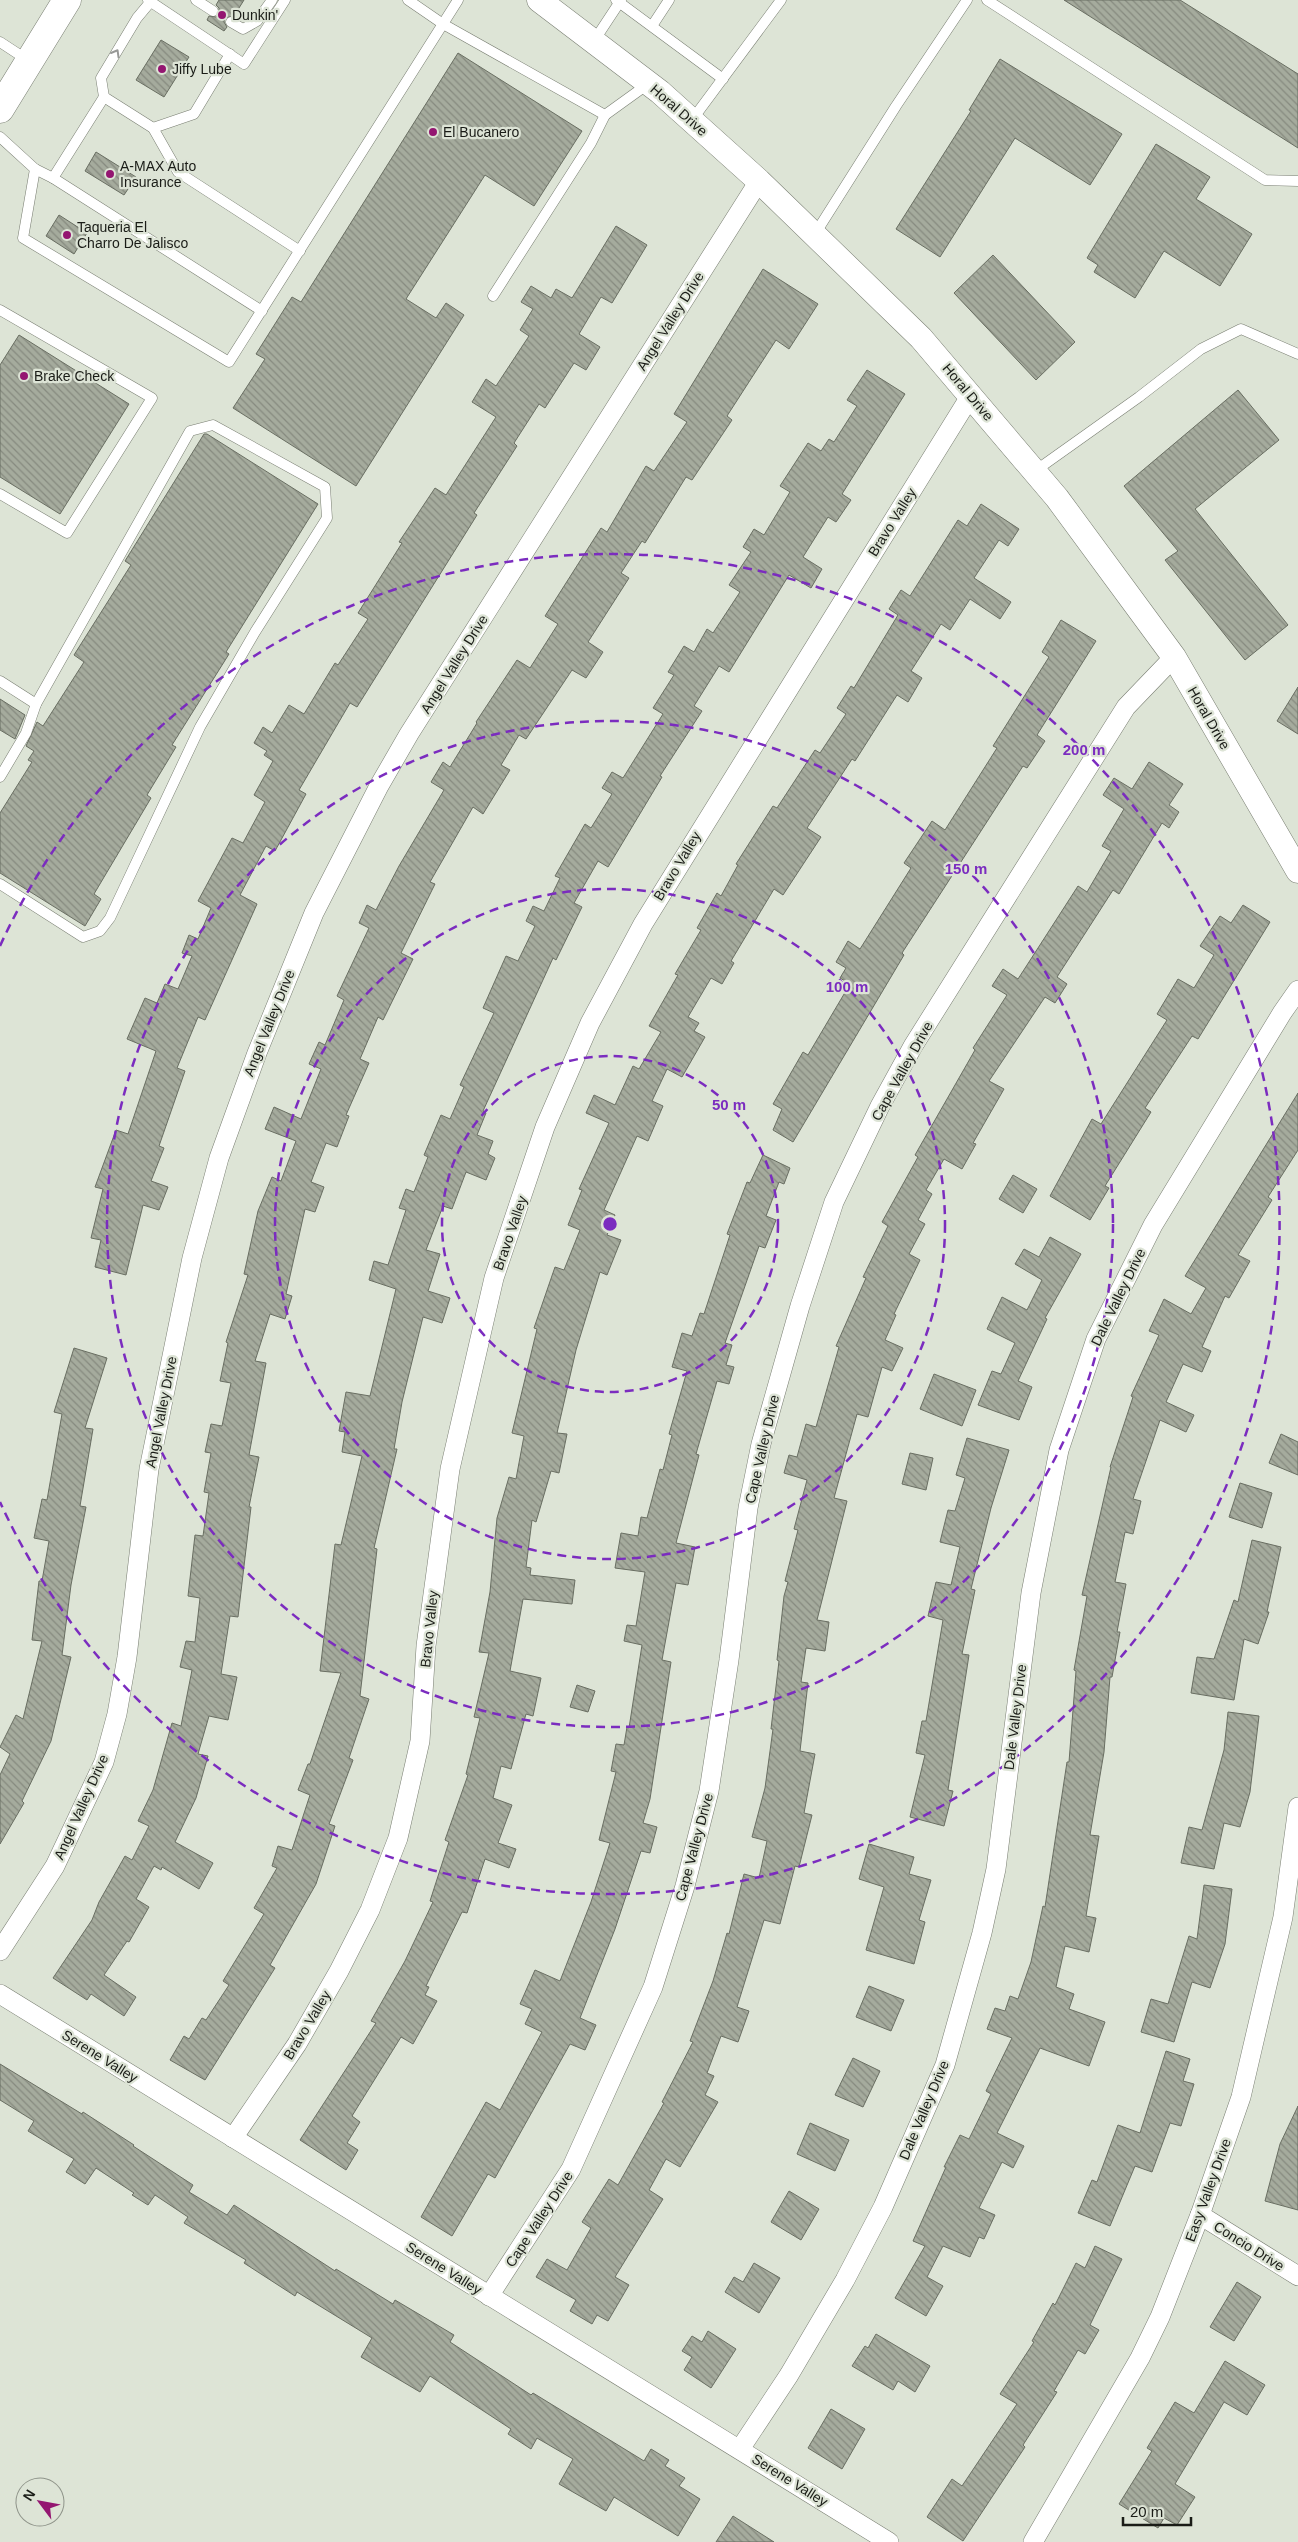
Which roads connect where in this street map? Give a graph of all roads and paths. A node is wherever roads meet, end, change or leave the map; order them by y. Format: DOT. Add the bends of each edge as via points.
graph roads {
  1 [pos="67,0"];
  2 [pos="196,0"];
  3 [pos="272,0"];
  4 [pos="284,0"];
  5 [pos="408,0"];
  6 [pos="458,0"];
  7 [pos="540,0"];
  8 [pos="669,0"];
  9 [pos="781,0"];
  10 [pos="967,0"];
  11 [pos="987,0"];
  12 [pos="151,1"];
  13 [pos="619,1"];
  14 [pos="212,10"];
  15 [pos="231,22"];
  16 [pos="443,24"];
  17 [pos="652,26"];
  18 [pos="594,41"];
  19 [pos="0,42"];
  20 [pos="230,54"];
  21 [pos="29,61"];
  22 [pos="723,79"];
  23 [pos="649,83"];
  24 [pos="104,97"];
  25 [pos="0,109"];
  26 [pos="605,115"];
  27 [pos="692,120"];
  28 [pos="153,128"];
  29 [pos="0,137"];
  30 [pos="35,169"];
  31 [pos="53,178"];
  32 [pos="759,181"];
  33 [pos="1298,181"];
  34 [pos="815,234"];
  35 [pos="300,250"];
  36 [pos="493,296"];
  37 [pos="0,310"];
  38 [pos="262,311"];
  39 [pos="1298,354"];
  40 [pos="971,395"];
  41 [pos="1034,471"];
  42 [pos="0,494"];
  43 [pos="1174,657"];
  44 [pos="0,681"];
  45 [pos="36,704"];
  46 [pos="0,777"];
  47 [pos="1294,856"];
  48 [pos="0,884"];
  49 [pos="1298,990"];
  50 [pos="1298,1807"];
  51 [pos="0,1951"];
  52 [pos="0,1994"];
  53 [pos="233,2138"];
  54 [pos="1200,2215"];
  55 [pos="1298,2276"];
  56 [pos="489,2296"];
  57 [pos="740,2449"];
  58 [pos="889,2542"];
  59 [pos="1033,2542"];
  1 -- 21 [label="main road"];
  2 -- 14 [label="lane"];
  3 -- 15 [label="lane" via="258,21 244,29"];
  4 -- 20 [label="lane" via="244,64"];
  5 -- 16 [label="lane"];
  6 -- 16 [label="lane"];
  7 -- 18 [label="street, Horal Drive"];
  8 -- 17 [label="lane"];
  9 -- 22 [label="lane"];
  10 -- 34 [label="lane"];
  11 -- 33 [label="lane" via="1265,180"];
  12 -- 20 [label="lane"];
  24 -- 12 [label="lane, one-way" via="101,78 136,18"];
  13 -- 17 [label="lane"];
  13 -- 18 [label="lane"];
  16 -- 26 [label="lane"];
  16 -- 35 [label="lane"];
  17 -- 22 [label="lane"];
  18 -- 23 [label="street, Horal Drive"];
  19 -- 21 [label="lane"];
  20 -- 28 [label="lane" via="194,114"];
  21 -- 25 [label="main road"];
  22 -- 27 [label="lane"];
  23 -- 26 [label="lane"];
  23 -- 27 [label="street, Horal Drive"];
  24 -- 28 [label="lane"];
  24 -- 31 [label="lane"];
  26 -- 36 [label="lane" via="591,143"];
  27 -- 32 [label="street, Horal Drive"];
  28 -- 35 [label="lane" via="178,172"];
  29 -- 30 [label="lane"];
  30 -- 31 [label="lane"];
  30 -- 38 [label="lane" via="22,238 229,362"];
  31 -- 38 [label="lane"];
  32 -- 34 [label="street, Horal Drive"];
  32 -- 51 [label="street, Angel Valley Drive" via="409,734 314,913 218,1158 192,1258 149,1470 127,1657 104,1762 55,1866"];
  34 -- 40 [label="street, Horal Drive" via="921,338"];
  35 -- 38 [label="lane"];
  37 -- 42 [label="lane" via="152,398 67,533"];
  39 -- 41 [label="lane" via="1241,329 1200,349 1140,397"];
  40 -- 41 [label="street, Horal Drive"];
  40 -- 53 [label="street, Bravo Valley" via="675,869 590,1023 546,1127 494,1278 450,1469 426,1646 420,1741 398,1838 370,1910 339,1971 297,2044"];
  41 -- 43 [label="street, Horal Drive"];
  43 -- 47 [label="street, Horal Drive"];
  43 -- 56 [label="street, Cape Valley Drive" via="1126,707 913,1046 834,1202 800,1306 761,1444 748,1508 709,1790 685,1886 653,1987 571,2169"];
  44 -- 45 [label="lane"];
  45 -- 46 [label="lane" via="26,733"];
  45 -- 48 [label="lane" via="190,431 213,425 325,486 327,518 200,727 110,918 100,931 83,937"];
  49 -- 57 [label="street, Dale Valley Drive" via="1153,1225 1096,1339 1059,1450 1031,1593 996,1869 982,1933 945,2065 883,2207 845,2280 789,2375"];
  50 -- 54 [label="street, Easy Valley Drive" via="1283,1917 1241,2097"];
  52 -- 53 [label="street, Serene Valley"];
  53 -- 56 [label="street, Serene Valley"];
  54 -- 55 [label="street, Concio Drive"];
  54 -- 59 [label="street, Easy Valley Drive" via="1160,2317 1140,2358"];
  56 -- 57 [label="street, Serene Valley"];
  57 -- 58 [label="street, Serene Valley"];
}
